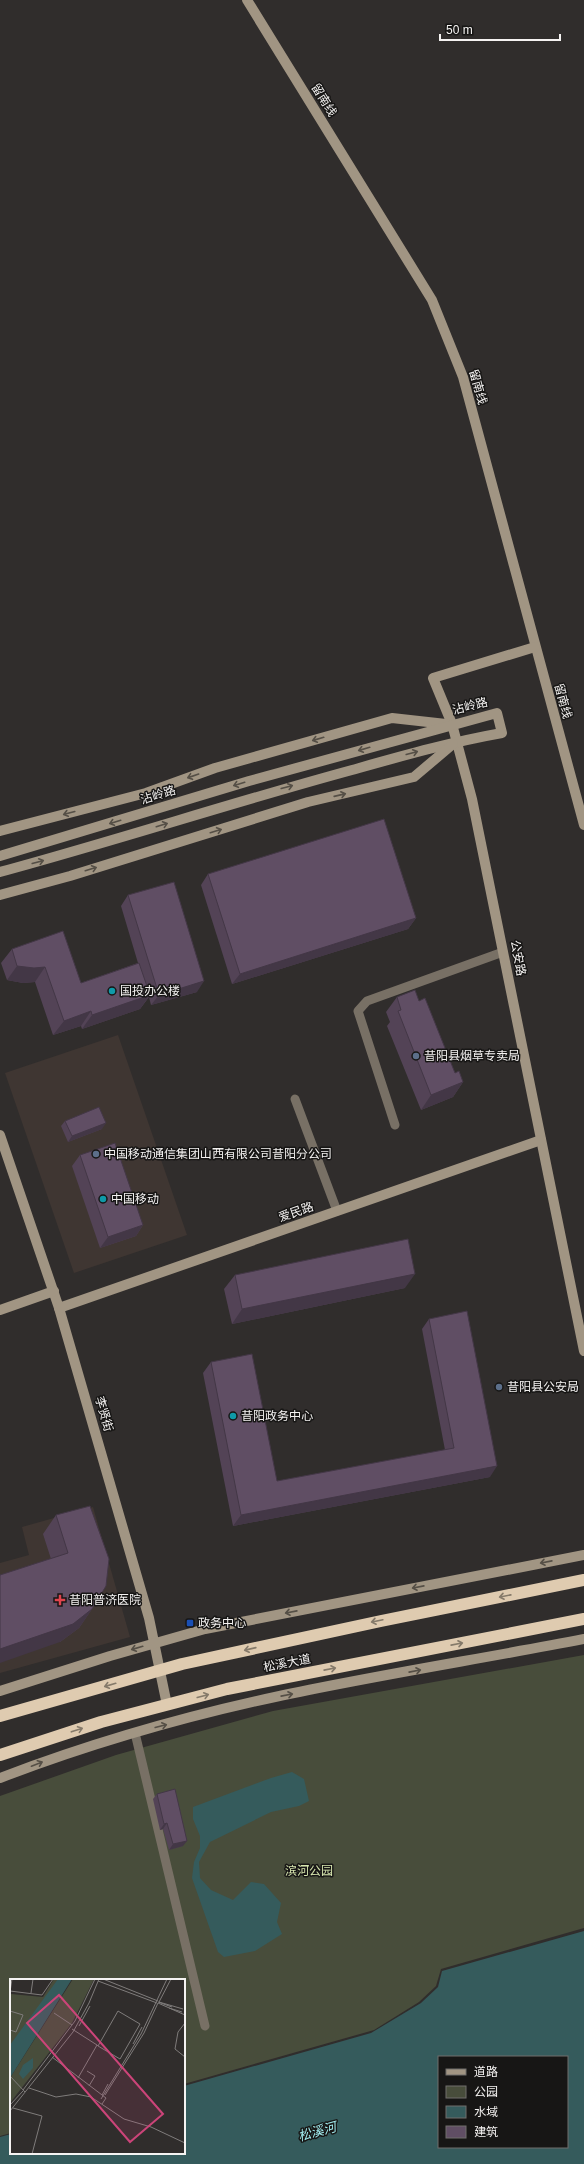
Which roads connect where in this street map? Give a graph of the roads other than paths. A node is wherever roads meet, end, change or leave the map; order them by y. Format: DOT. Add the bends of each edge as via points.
graph roads {
  1 [pos="247,0"];
  2 [pos="535,647"];
  3 [pos="452,724"];
  4 [pos="456,741"];
  5 [pos="584,825"];
  6 [pos="0,831"];
  7 [pos="0,856"];
  8 [pos="0,872"];
  9 [pos="0,895"];
  10 [pos="504,952"];
  11 [pos="295,1099"];
  12 [pos="395,1125"];
  13 [pos="0,1135"];
  14 [pos="542,1140"];
  15 [pos="337,1211"];
  16 [pos="54,1291"];
  17 [pos="60,1308"];
  18 [pos="0,1310"];
  19 [pos="584,1351"];
  20 [pos="584,1555"];
  21 [pos="584,1580"];
  22 [pos="584,1619"];
  23 [pos="584,1640"];
  24 [pos="154,1644"];
  25 [pos="159,1671"];
  26 [pos="0,1691"];
  27 [pos="167,1705"];
  28 [pos="0,1716"];
  29 [pos="135,1733"];
  30 [pos="0,1755"];
  31 [pos="0,1778"];
  32 [pos="205,2026"];
  1 -- 2 [label="street, 留南线" via="432,300 463,377"];
  2 -- 3 [label="street, 公安路" via="433,678"];
  2 -- 5 [label="street, 留南线"];
  3 -- 4 [label="street, 公安路"];
  3 -- 4 [label="street, 沾岭路" via="497,713 502,732"];
  3 -- 6 [label="street, one-way" via="392,718 215,768 146,793"];
  3 -- 7 [label="street, 沾岭路, one-way" via="249,781"];
  8 -- 4 [label="street, 沾岭路, one-way" via="84,850 250,798"];
  9 -- 4 [label="street, one-way" via="308,802 414,777"];
  4 -- 10 [label="street, 公安路" via="472,799"];
  10 -- 12 [label="lane" via="367,1001 358,1011"];
  10 -- 14 [label="street, 公安路"];
  11 -- 15 [label="lane"];
  13 -- 16 [label="street, 李贤街"];
  14 -- 15 [label="street, 爱民路"];
  14 -- 19 [label="street, 公安路"];
  15 -- 17 [label="street, 爱民路"];
  16 -- 17 [label="street, 李贤街"];
  16 -- 18 [label="street"];
  17 -- 24 [label="street, 李贤街" via="149,1618"];
  20 -- 24 [label="street, one-way" via="205,1629"];
  21 -- 25 [label="highway, 松溪大道, one-way" via="380,1620"];
  27 -- 22 [label="highway, 松溪大道, one-way" via="227,1690"];
  29 -- 23 [label="street, one-way" via="275,1697"];
  24 -- 25 [label="street, 李贤街"];
  24 -- 26 [label="street, one-way"];
  25 -- 27 [label="street, 李贤街"];
  25 -- 28 [label="highway, 松溪大道, one-way"];
  30 -- 27 [label="highway, 松溪大道, one-way" via="101,1722"];
  31 -- 29 [label="street, one-way" via="64,1754"];
  29 -- 32 [label="lane"];
}
